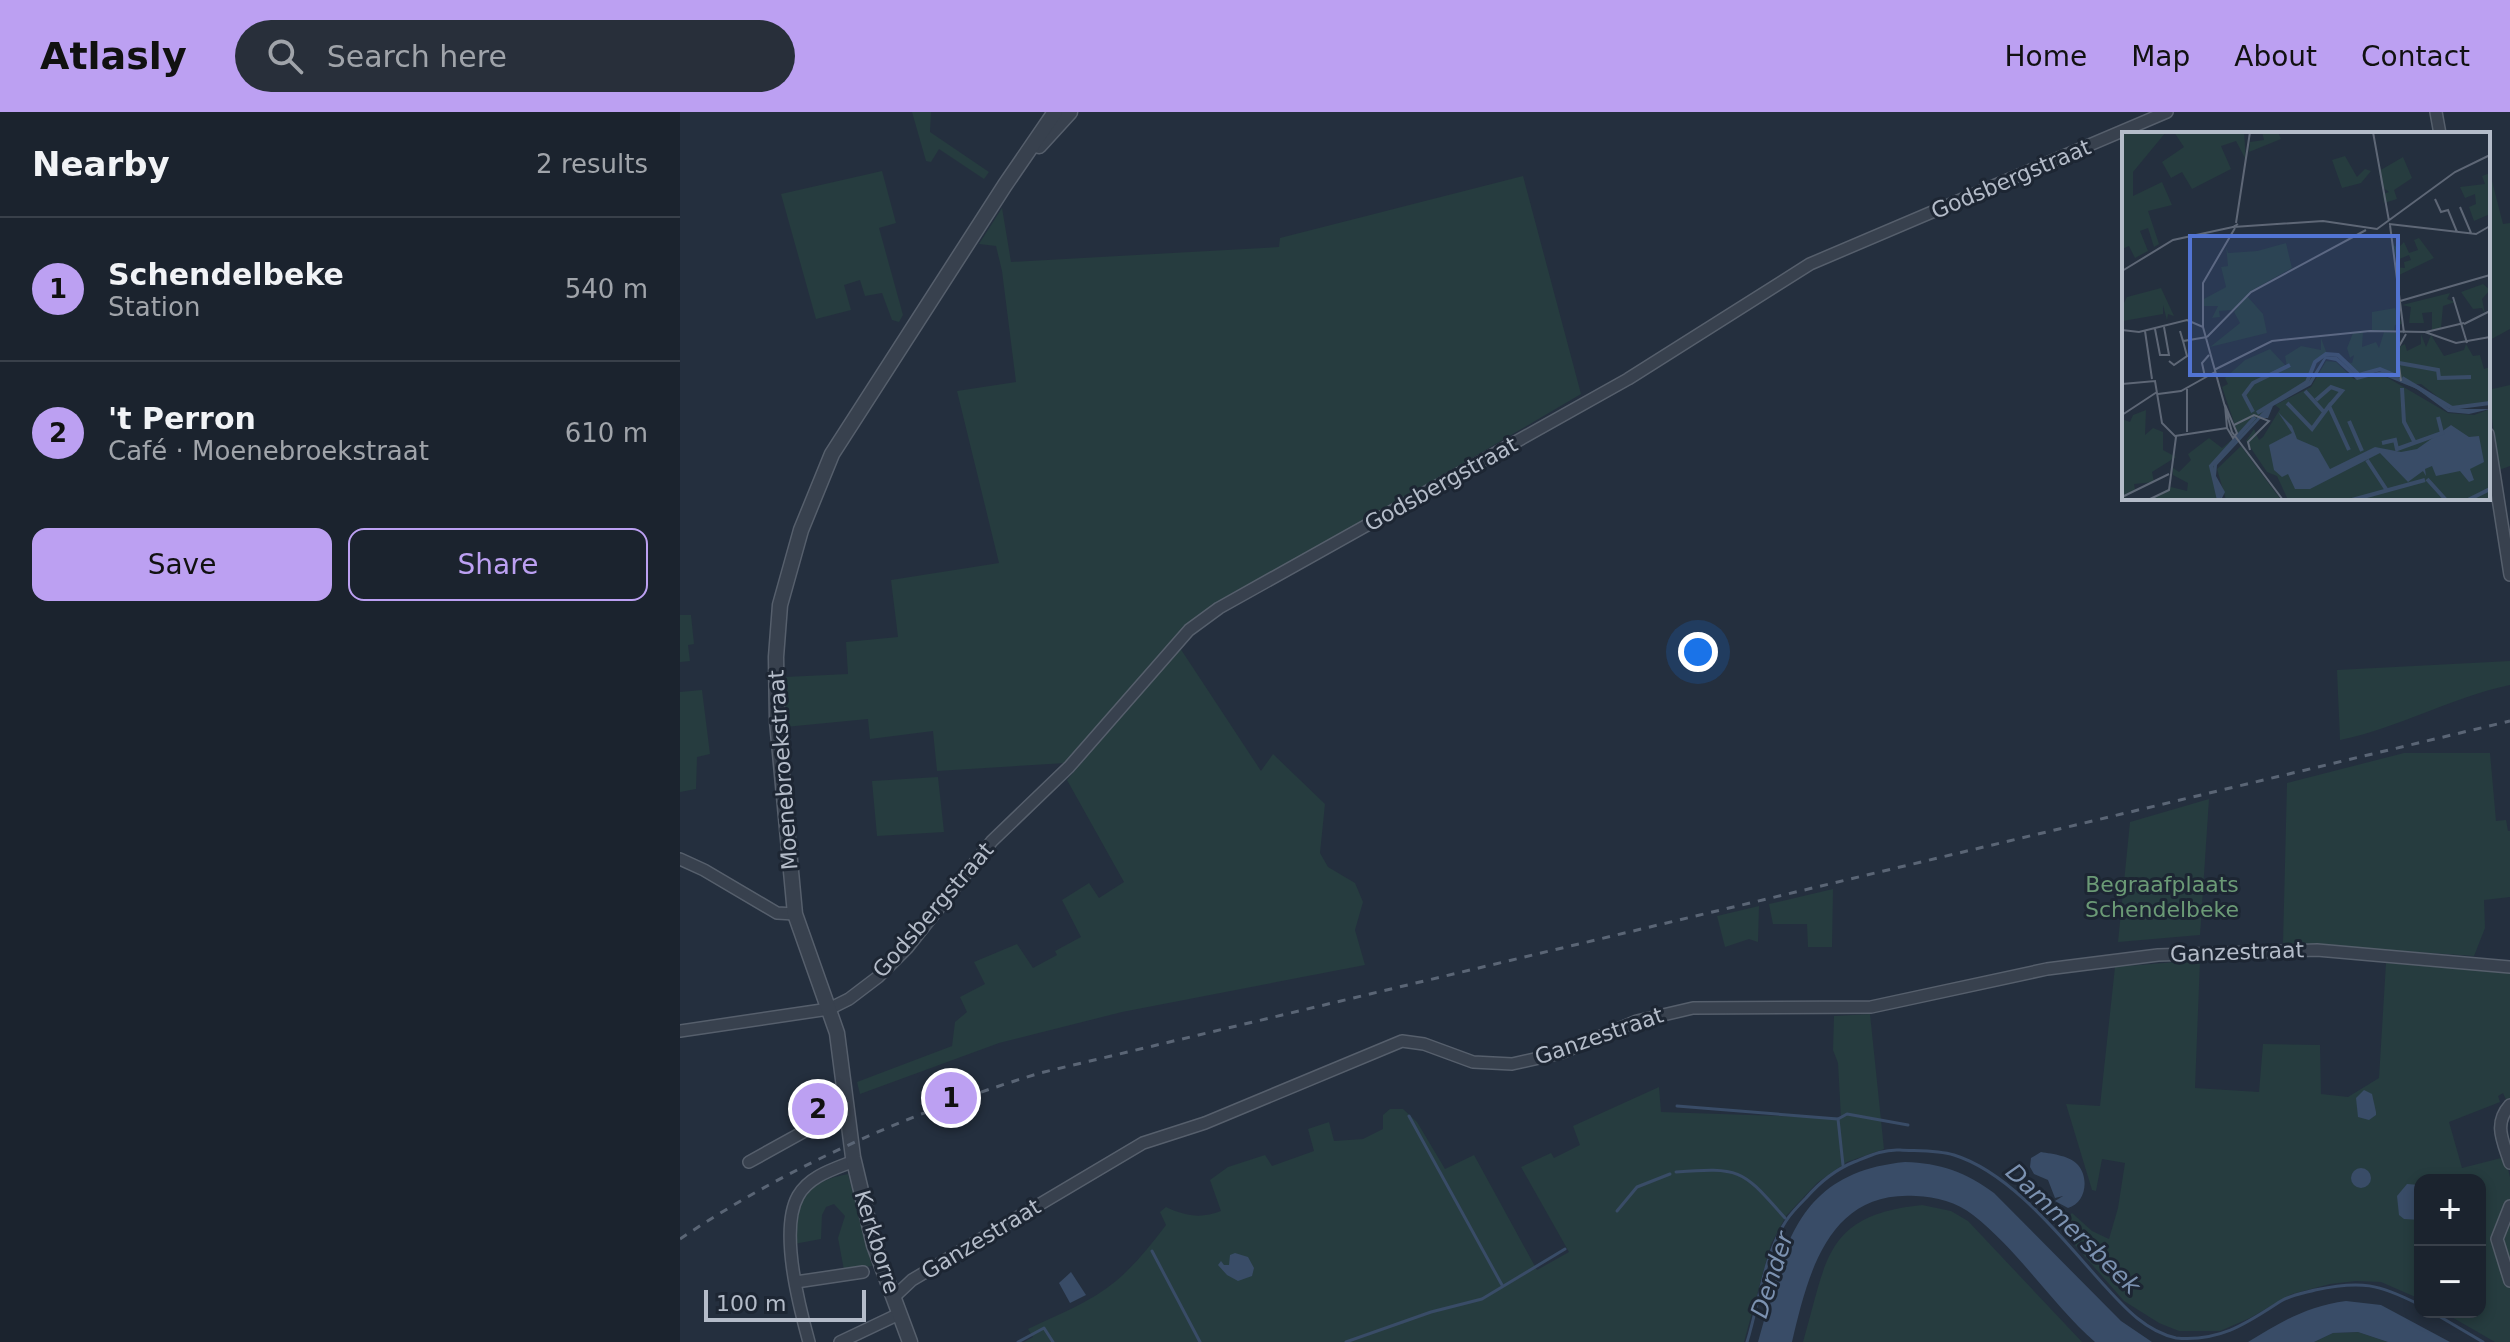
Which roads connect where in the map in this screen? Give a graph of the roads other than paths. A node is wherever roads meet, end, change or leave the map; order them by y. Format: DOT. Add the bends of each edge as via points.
graph roads {
  1 [pos="1055,112"];
  2 [pos="1070,112"];
  3 [pos="2167,112"];
  4 [pos="2436,112"];
  5 [pos="2440,132"];
  6 [pos="1005,185"];
  7 [pos="2490,447"];
  8 [pos="2510,575"];
  9 [pos="680,859"];
  10 [pos="795,914"];
  11 [pos="2510,967"];
  12 [pos="829,1009"];
  13 [pos="680,1031"];
  14 [pos="2510,1105"];
  15 [pos="849,1119"];
  16 [pos="851,1140"];
  17 [pos="854,1161"];
  18 [pos="749,1162"];
  19 [pos="2510,1163"];
  20 [pos="2510,1206"];
  21 [pos="863,1272"];
  22 [pos="2510,1281"];
  23 [pos="796,1282"];
  24 [pos="894,1297"];
  25 [pos="899,1314"];
  26 [pos="809,1342"];
  27 [pos="840,1342"];
  28 [pos="910,1342"];
  1 -- 6 [label="street, Moenebroekstraat"];
  2 -- 6 [label="street, Moenebroekstraat"];
  3 -- 12 [label="street, Godsbergstraat" via="1810,264 1628,379 1219,608 1189,630 1069,767 992,841 908,947 878,977"];
  4 -- 5 [label="street"];
  6 -- 10 [label="street, Moenebroekstraat" via="832,454 801,530 780,605 776,657"];
  7 -- 8 [label="street"];
  9 -- 10 [label="street" via="777,913"];
  10 -- 12 [label="street, Moenebroekstraat"];
  11 -- 24 [label="street, Ganzestraat" via="2317,950 2158,955 2047,969 1871,1007 1693,1008 1637,1021 1561,1053 1512,1064 1473,1062 1402,1041 1205,1123 1143,1143 912,1280"];
  12 -- 13 [label="street"];
  12 -- 15 [label="street, Moenebroekstraat" via="842,1056"];
  14 -- 19 [label="street" via="2499,1128"];
  15 -- 16 [label="street, Moenebroekstraat"];
  15 -- 18 [label="street" via="823,1121"];
  16 -- 17 [label="street, Kerkborre"];
  17 -- 23 [label="street" via="820,1175 797,1198 789,1229"];
  17 -- 24 [label="street, Kerkborre" via="874,1245"];
  20 -- 22 [label="street" via="2497,1239"];
  21 -- 23 [label="street"];
  23 -- 26 [label="street"];
  24 -- 25 [label="street, Kerkborre"];
  25 -- 27 [label="street"];
  25 -- 28 [label="street, Kerkborre"];
}
